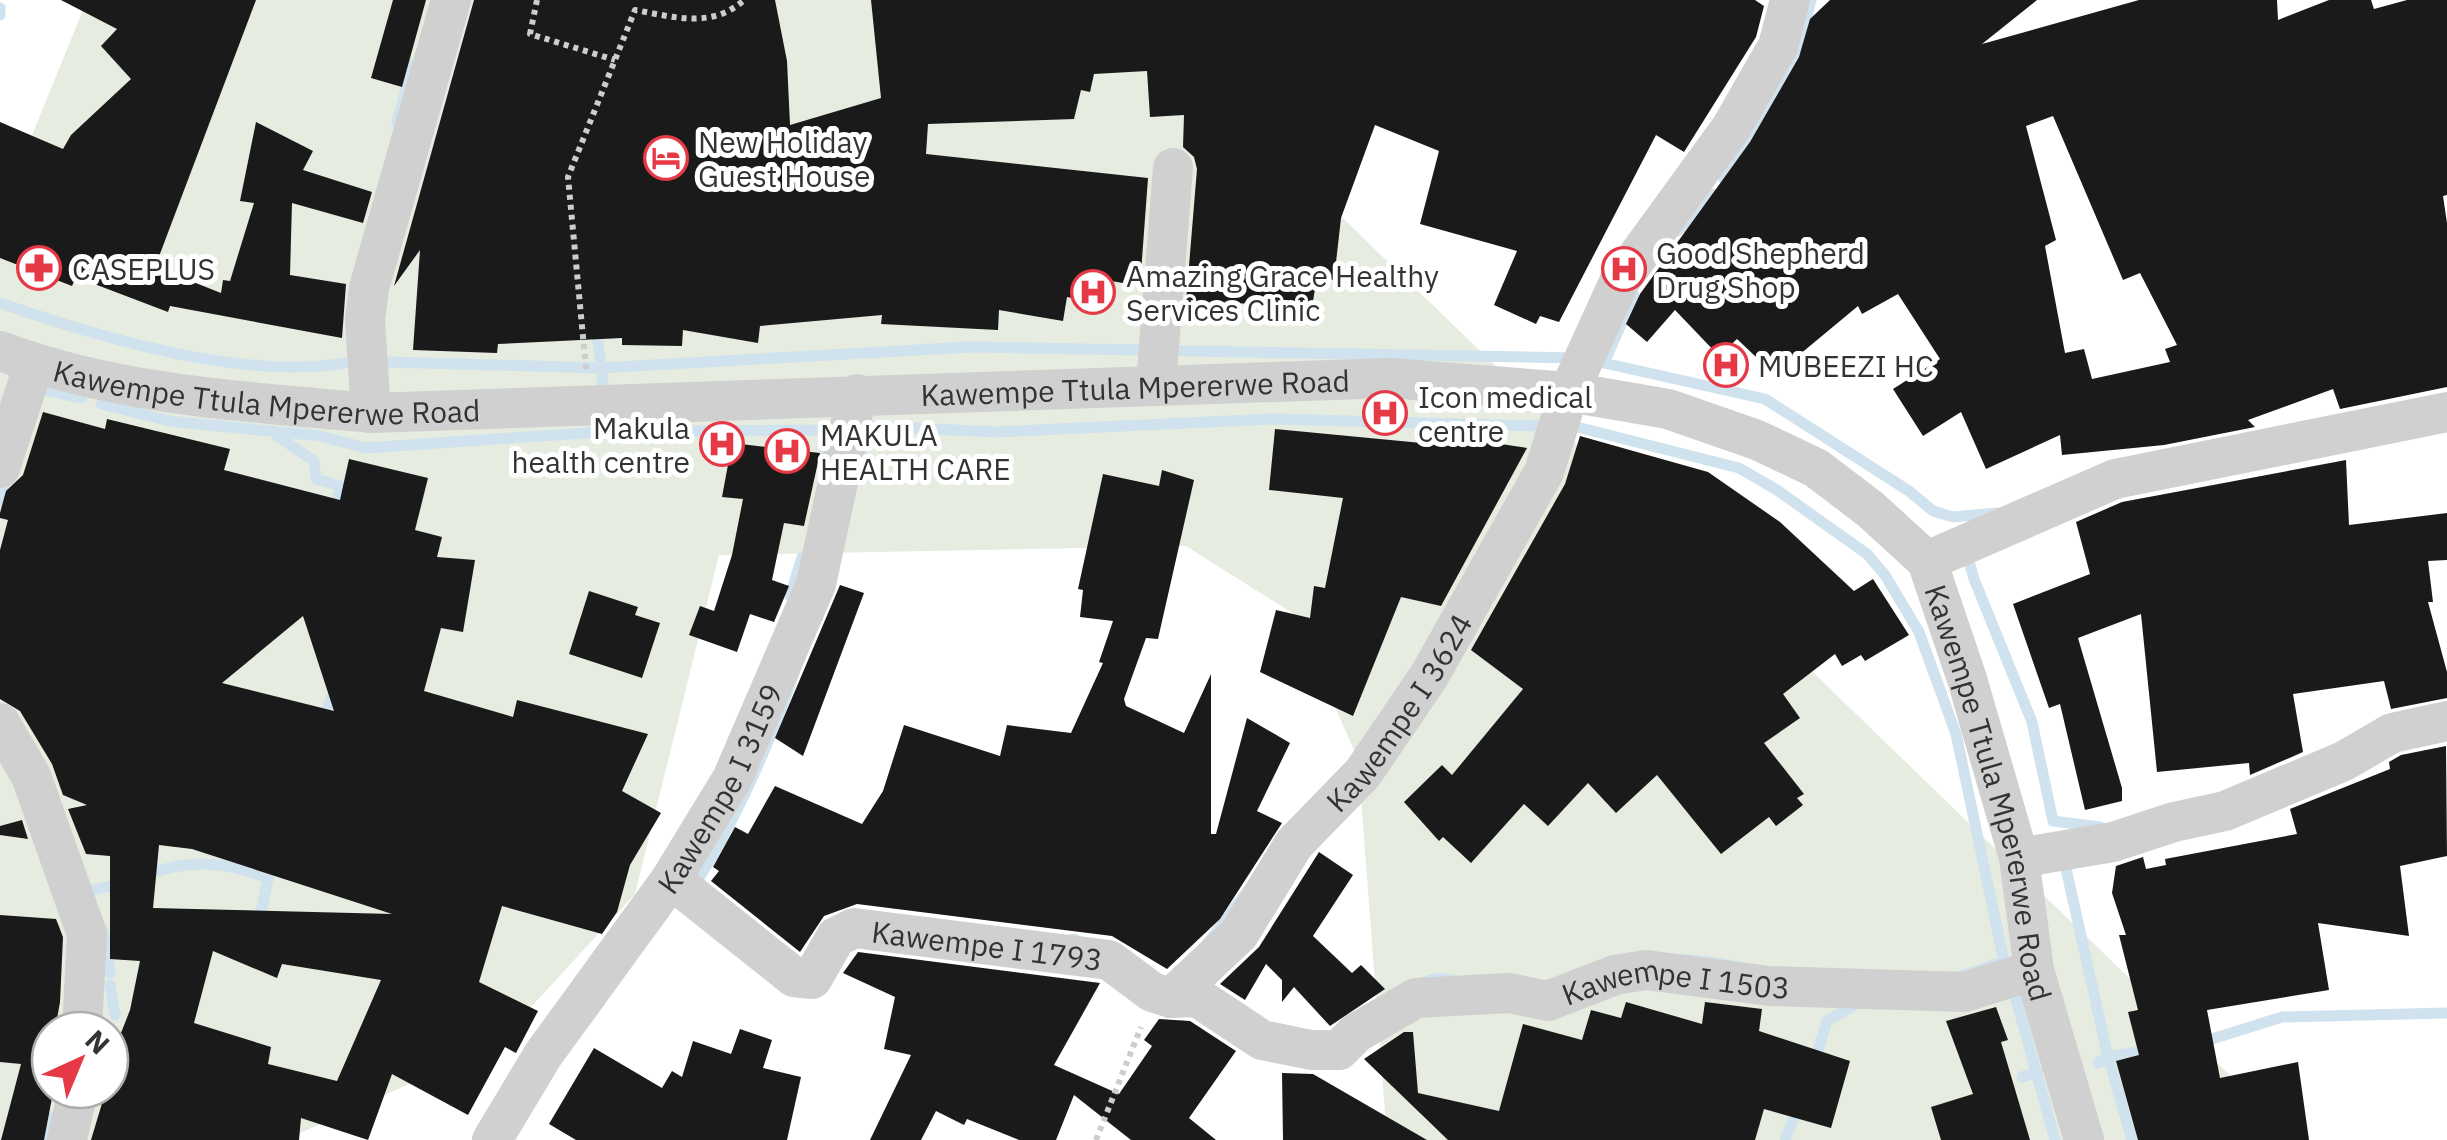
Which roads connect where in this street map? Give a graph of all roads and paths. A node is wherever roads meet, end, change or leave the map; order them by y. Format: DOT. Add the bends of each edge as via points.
graph roads {
  1 [pos="451,0"];
  2 [pos="537,0"];
  3 [pos="744,0"];
  4 [pos="1790,0"];
  5 [pos="615,60"];
  6 [pos="1173,168"];
  7 [pos="17,358"];
  8 [pos="1156,385"];
  9 [pos="1569,392"];
  10 [pos="857,394"];
  11 [pos="590,405"];
  12 [pos="2447,412"];
  13 [pos="371,414"];
  14 [pos="0,468"];
  15 [pos="1927,561"];
  16 [pos="2447,721"];
  17 [pos="0,723"];
  18 [pos="2019,858"];
  19 [pos="671,879"];
  20 [pos="2034,970"];
  21 [pos="1170,998"];
  22 [pos="83,1010"];
  23 [pos="73,1110"];
  24 [pos="66,1140"];
  25 [pos="492,1140"];
  26 [pos="1096,1140"];
  27 [pos="2084,1140"];
  1 -- 13 [label="street" via="368,288"];
  2 -- 5 [label="path" via="530,34"];
  3 -- 5 [label="path" via="727,16 693,20 635,10"];
  4 -- 9 [label="street, Kawempe I 3624" via="1778,46 1731,128 1619,282"];
  5 -- 11 [label="path" via="568,177"];
  6 -- 8 [label="street"];
  7 -- 13 [label="street, Kawempe Ttula Mpererwe Road" via="210,398"];
  7 -- 14 [label="street"];
  8 -- 9 [label="street, Kawempe Ttula Mpererwe Road" via="1390,378"];
  8 -- 10 [label="street, Kawempe Ttula Mpererwe Road"];
  9 -- 15 [label="street, Kawempe Ttula Mpererwe Road" via="1668,410 1816,468"];
  9 -- 21 [label="street, Kawempe I 3624" via="1544,472 1429,676 1363,772 1294,844 1239,934"];
  10 -- 11 [label="street, Kawempe Ttula Mpererwe Road"];
  10 -- 19 [label="street, Kawempe I 3159" via="816,584 732,779"];
  11 -- 13 [label="street, Kawempe Ttula Mpererwe Road"];
  12 -- 15 [label="street" via="2114,479"];
  15 -- 18 [label="street, Kawempe Ttula Mpererwe Road"];
  16 -- 18 [label="street" via="2392,733 2344,762 2225,811 2113,842"];
  17 -- 22 [label="street" via="31,776 87,934"];
  18 -- 20 [label="street, Kawempe Ttula Mpererwe Road"];
  19 -- 21 [label="street, Kawempe I 1793" via="794,976 812,979 836,937 854,928 1109,960"];
  19 -- 25 [label="street, Kawempe I 3159" via="543,1055"];
  20 -- 21 [label="street, Kawempe I 1503" via="1965,992 1770,986 1646,970 1548,1002 1508,993 1416,998 1339,1050 1262,1040 1197,997"];
  20 -- 27 [label="street, Kawempe Ttula Mpererwe Road"];
  21 -- 26 [label="path" via="1137,1031"];
  23 -- 24 [label="street"];
}
